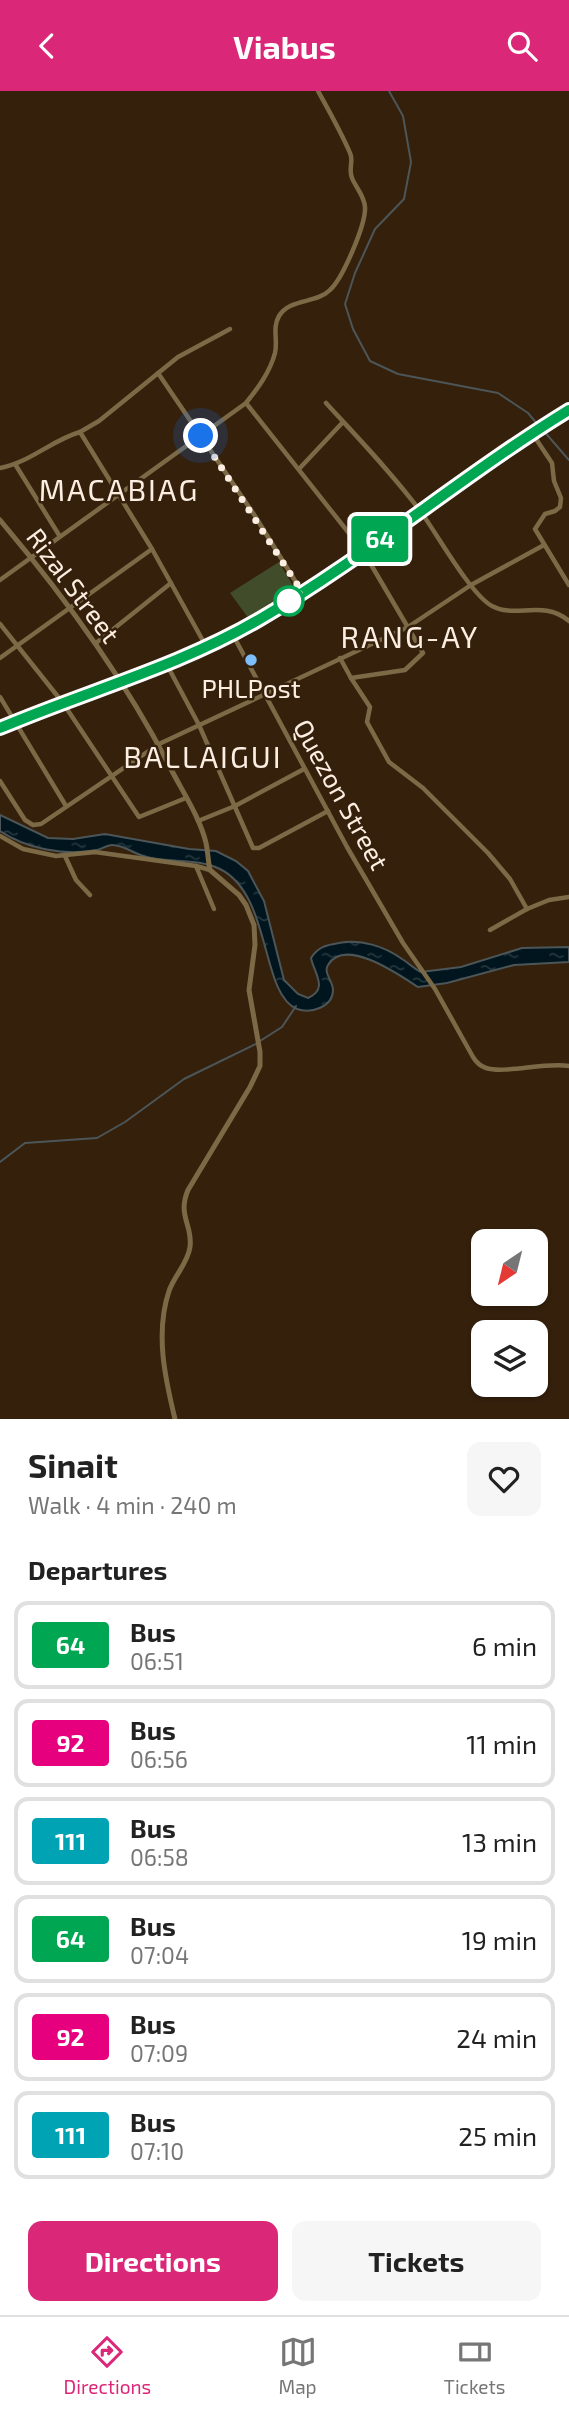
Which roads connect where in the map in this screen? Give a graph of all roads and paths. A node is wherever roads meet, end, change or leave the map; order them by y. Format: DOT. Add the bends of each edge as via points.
graph roads {
  1 [pos="318,91"];
  2 [pos="230,329"];
  3 [pos="158,373"];
  4 [pos="246,403"];
  5 [pos="326,403"];
  6 [pos="569,410"];
  7 [pos="344,422"];
  8 [pos="80,432"];
  9 [pos="533,433"];
  10 [pos="201,436"];
  11 [pos="15,464"];
  12 [pos="0,468"];
  13 [pos="299,469"];
  14 [pos="118,494"];
  15 [pos="420,511"];
  16 [pos="0,520"];
  17 [pos="59,535"];
  18 [pos="544,544"];
  19 [pos="152,549"];
  20 [pos="363,551"];
  21 [pos="32,557"];
  22 [pos="0,580"];
  23 [pos="171,583"];
  24 [pos="471,585"];
  25 [pos="569,585"];
  26 [pos="302,592"];
  27 [pos="71,610"];
  28 [pos="569,621"];
  29 [pos="0,624"];
  30 [pos="408,627"];
  31 [pos="233,634"];
  32 [pos="96,643"];
  33 [pos="17,646"];
  34 [pos="207,648"];
  35 [pos="0,658"];
  36 [pos="340,659"];
  37 [pos="167,665"];
  38 [pos="351,678"];
  39 [pos="121,683"];
  40 [pos="265,695"];
  41 [pos="0,697"];
  42 [pos="63,703"];
  43 [pos="16,721"];
  44 [pos="199,725"];
  45 [pos="0,728"];
  46 [pos="159,744"];
  47 [pos="304,769"];
  48 [pos="112,775"];
  49 [pos="0,781"];
  50 [pos="186,798"];
  51 [pos="66,806"];
  52 [pos="235,806"];
  53 [pos="328,811"];
  54 [pos="197,821"];
  55 [pos="0,836"];
  56 [pos="65,856"];
  57 [pos="196,866"];
  58 [pos="209,870"];
  59 [pos="90,895"];
  60 [pos="569,897"];
  61 [pos="214,909"];
  62 [pos="527,909"];
  63 [pos="490,930"];
  64 [pos="569,1066"];
  65 [pos="175,1419"];
  1 -- 4 [label="street" via="351,155 349,170 365,210 334,286 280,314 271,364"];
  2 -- 3 [label="street"];
  3 -- 8 [label="street"];
  3 -- 10 [label="street"];
  4 -- 10 [label="street"];
  4 -- 13 [label="street"];
  5 -- 7 [label="street"];
  6 -- 9 [label="highway"];
  7 -- 13 [label="street"];
  7 -- 15 [label="street"];
  8 -- 11 [label="street"];
  8 -- 14 [label="street"];
  9 -- 15 [label="highway"];
  9 -- 18 [label="street" via="552,463 561,499 560,507 545,515 535,529"];
  10 -- 14 [label="street"];
  10 -- 26 [label="street"];
  11 -- 12 [label="street"];
  11 -- 17 [label="street"];
  13 -- 20 [label="street"];
  14 -- 17 [label="street"];
  14 -- 19 [label="street"];
  15 -- 20 [label="highway"];
  15 -- 24 [label="street"];
  16 -- 21 [label="street, Rizal Street"];
  17 -- 21 [label="street"];
  18 -- 24 [label="street"];
  18 -- 25 [label="street"];
  19 -- 23 [label="street"];
  19 -- 27 [label="street"];
  20 -- 26 [label="highway"];
  20 -- 30 [label="street"];
  21 -- 22 [label="street"];
  21 -- 27 [label="street, Rizal Street"];
  23 -- 32 [label="street"];
  23 -- 34 [label="street"];
  24 -- 28 [label="street" via="493,606 552,610"];
  24 -- 30 [label="street"];
  26 -- 31 [label="highway"];
  27 -- 32 [label="street, Rizal Street"];
  27 -- 33 [label="street"];
  29 -- 33 [label="street"];
  30 -- 36 [label="street"];
  30 -- 38 [label="street" via="423,652 421,658 403,671"];
  31 -- 34 [label="highway"];
  31 -- 40 [label="street, Quezon Street"];
  32 -- 39 [label="street, Rizal Street"];
  33 -- 35 [label="street"];
  33 -- 42 [label="street"];
  34 -- 37 [label="highway"];
  36 -- 38 [label="street"];
  36 -- 40 [label="street"];
  37 -- 39 [label="highway"];
  37 -- 44 [label="street"];
  38 -- 62 [label="street" via="369,705 367,722 389,762 426,791 488,853"];
  39 -- 42 [label="highway"];
  39 -- 46 [label="street, Rizal Street"];
  40 -- 44 [label="street"];
  40 -- 47 [label="street, Quezon Street"];
  41 -- 43 [label="street"];
  42 -- 43 [label="highway"];
  42 -- 48 [label="street"];
  43 -- 45 [label="highway"];
  43 -- 51 [label="street"];
  44 -- 46 [label="street"];
  44 -- 52 [label="street"];
  46 -- 48 [label="street"];
  46 -- 50 [label="street, Rizal Street"];
  47 -- 52 [label="street"];
  47 -- 53 [label="street, Quezon Street"];
  48 -- 50 [label="street" via="140,818"];
  48 -- 51 [label="street"];
  49 -- 51 [label="street" via="33,825"];
  50 -- 54 [label="street, Rizal Street"];
  52 -- 53 [label="street" via="255,849"];
  52 -- 54 [label="street"];
  53 -- 64 [label="street, Quezon Street" via="403,943 481,1066"];
  54 -- 58 [label="street, Rizal Street" via="206,843"];
  55 -- 56 [label="street" via="34,853"];
  56 -- 57 [label="street" via="95,852"];
  56 -- 59 [label="street" via="76,880"];
  57 -- 58 [label="street"];
  57 -- 61 [label="street"];
  58 -- 65 [label="street" via="239,895 254,925 249,990 260,1066 183,1202 191,1246 167,1296 162,1342"];
  60 -- 62 [label="street"];
  62 -- 63 [label="street"];
}
